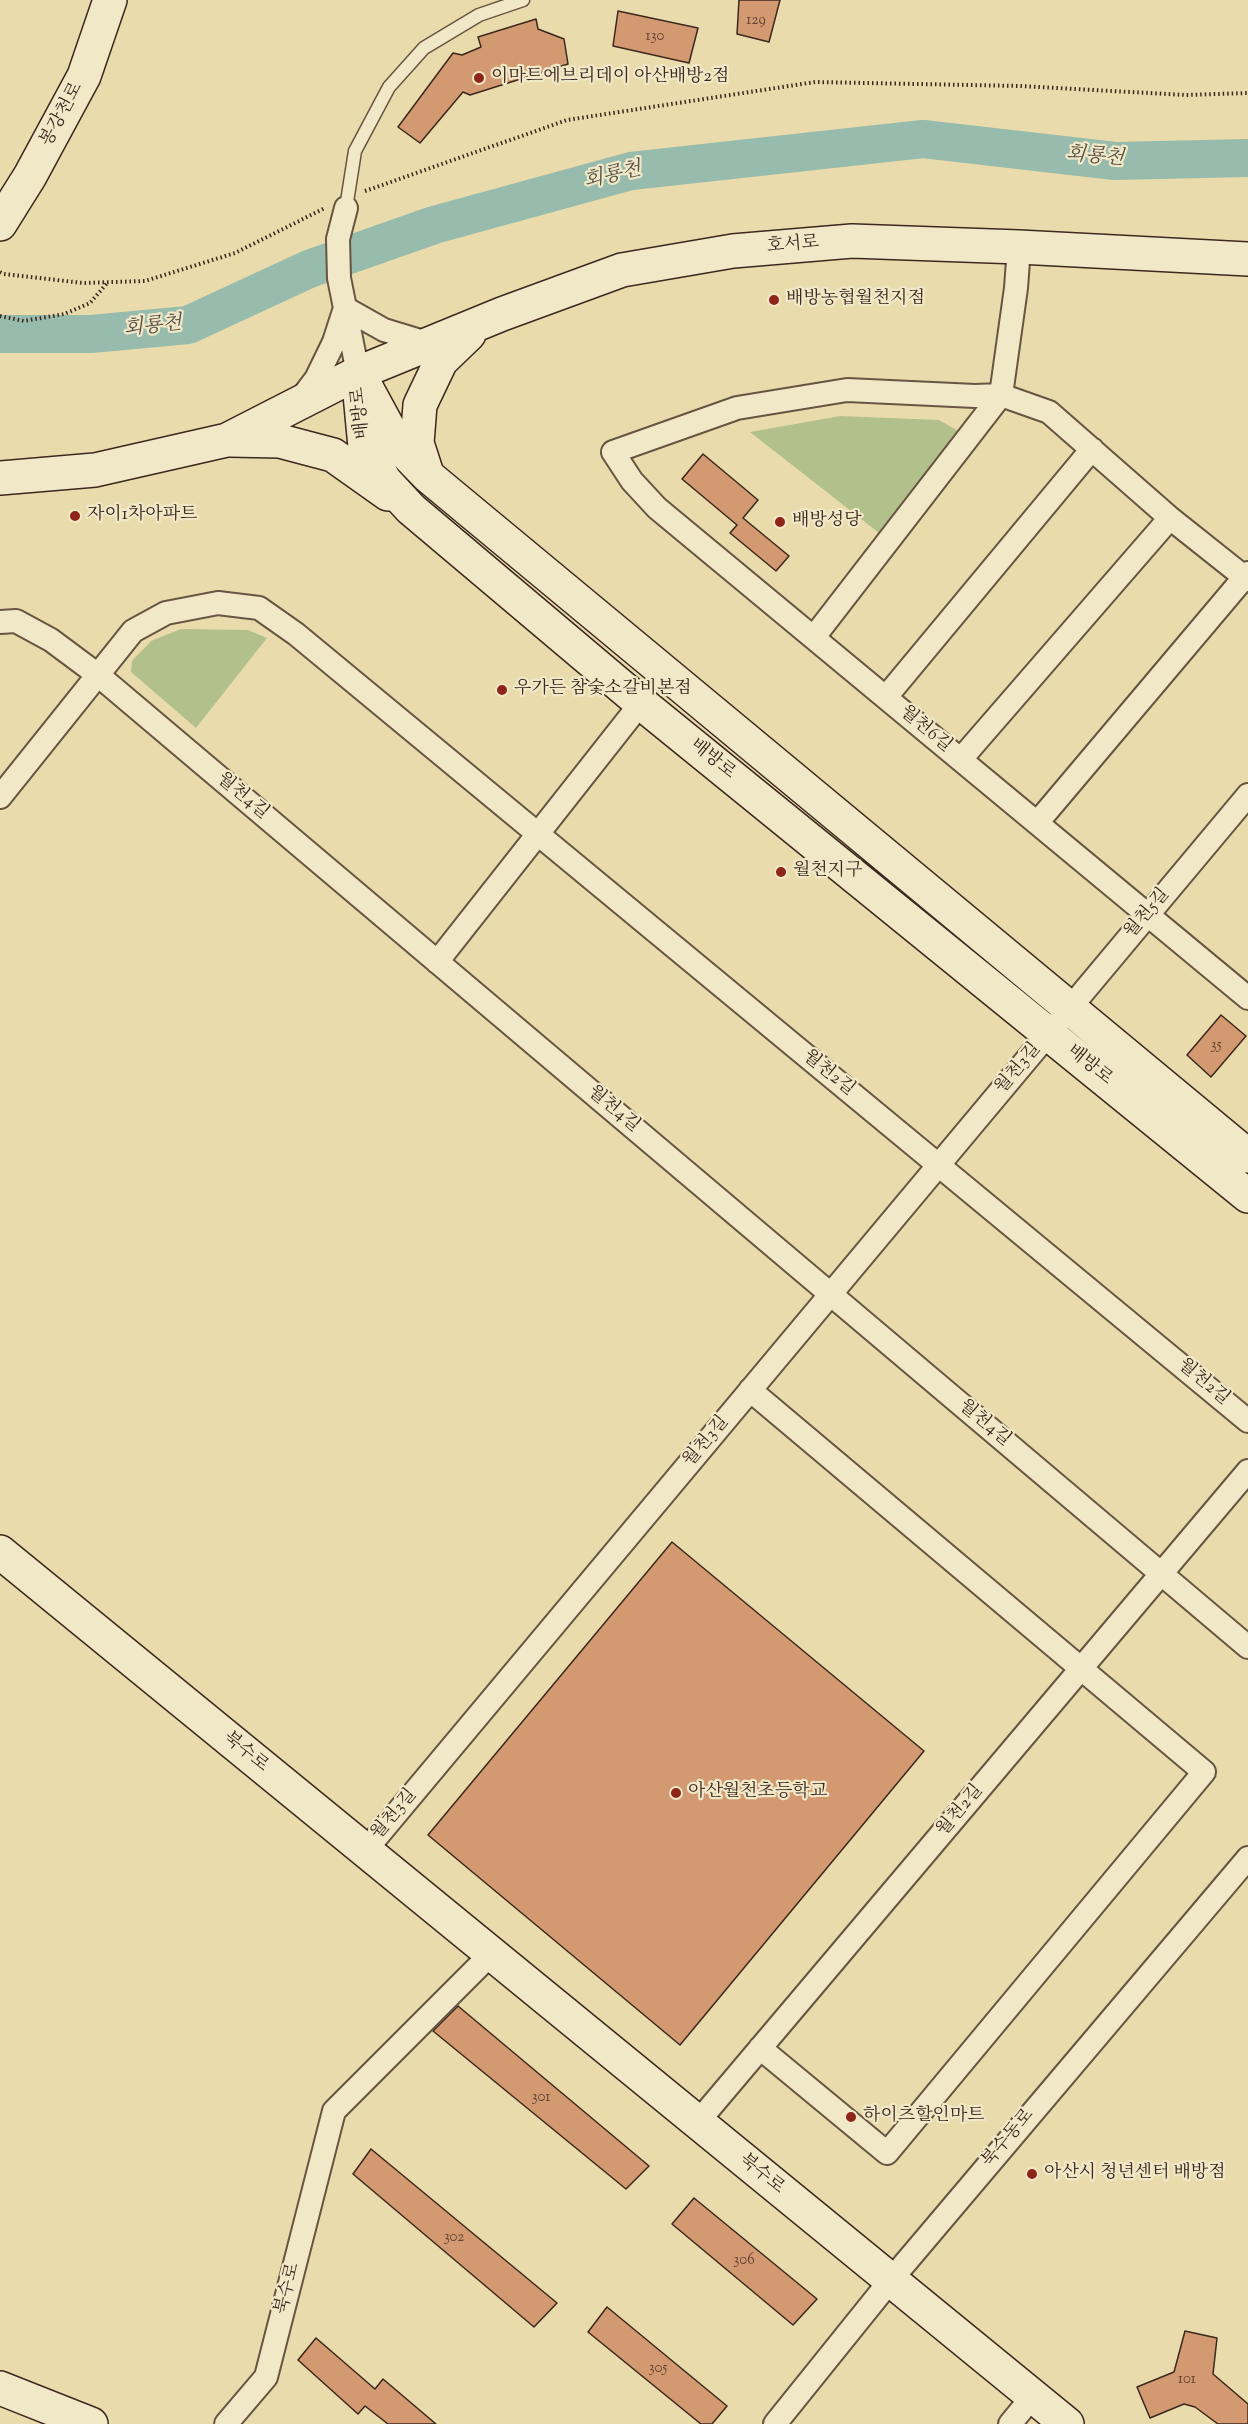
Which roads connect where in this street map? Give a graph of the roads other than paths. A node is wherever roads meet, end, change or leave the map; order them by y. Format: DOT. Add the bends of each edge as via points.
graph roads {
  1 [pos="110,0"];
  2 [pos="523,0"];
  3 [pos="346,203"];
  4 [pos="0,224"];
  5 [pos="1019,247"];
  6 [pos="1248,259"];
  7 [pos="479,324"];
  8 [pos="343,326"];
  9 [pos="430,344"];
  10 [pos="358,373"];
  11 [pos="1001,395"];
  12 [pos="296,405"];
  13 [pos="227,440"];
  14 [pos="1092,449"];
  15 [pos="428,476"];
  16 [pos="0,478"];
  17 [pos="416,514"];
  18 [pos="1170,518"];
  19 [pos="1247,577"];
  20 [pos="0,622"];
  21 [pos="814,637"];
  22 [pos="98,675"];
  23 [pos="886,697"];
  24 [pos="641,703"];
  25 [pos="961,759"];
  26 [pos="1248,795"];
  27 [pos="0,797"];
  28 [pos="1037,823"];
  29 [pos="537,835"];
  30 [pos="1148,915"];
  31 [pos="437,962"];
  32 [pos="1248,999"];
  33 [pos="1059,1021"];
  34 [pos="1248,1155"];
  35 [pos="938,1165"];
  36 [pos="1248,1196"];
  37 [pos="830,1294"];
  38 [pos="750,1390"];
  39 [pos="1248,1420"];
  40 [pos="1248,1471"];
  41 [pos="0,1552"];
  42 [pos="1161,1574"];
  43 [pos="1248,1647"];
  44 [pos="1081,1668"];
  45 [pos="365,1851"];
  46 [pos="1248,1858"];
  47 [pos="491,1954"];
  48 [pos="760,2048"];
  49 [pos="697,2123"];
  50 [pos="890,2281"];
  51 [pos="0,2388"];
  52 [pos="1033,2396"];
  53 [pos="91,2424"];
  54 [pos="225,2424"];
  55 [pos="775,2424"];
  56 [pos="1010,2424"];
  57 [pos="1067,2424"];
  1 -- 4 [label="street, 봉강천로" via="84,76"];
  2 -- 3 [label="lane" via="479,15 424,48 389,87 355,151"];
  3 -- 8 [label="street" via="338,239"];
  5 -- 6 [label="street, 호서로"];
  5 -- 7 [label="street, 호서로" via="852,242 733,251 622,270"];
  5 -- 11 [label="street"];
  7 -- 9 [label="street, 호서로"];
  7 -- 15 [label="street" via="441,361 420,405 417,443"];
  8 -- 9 [label="street" via="384,330"];
  8 -- 10 [label="street"];
  8 -- 12 [label="street" via="316,379"];
  9 -- 10 [label="street, 호서로"];
  10 -- 12 [label="street, 호서로"];
  10 -- 15 [label="street, 배방로" via="397,444"];
  10 -- 17 [label="street, 배방로" via="365,447 385,481"];
  11 -- 14 [label="street" via="1048,412"];
  11 -- 21 [label="street"];
  11 -- 21 [label="street, 월천6길" via="847,390 737,408 613,452 657,508"];
  12 -- 13 [label="street, 호서로"];
  13 -- 16 [label="street" via="95,470"];
  13 -- 17 [label="street" via="280,441 333,455"];
  14 -- 18 [label="street"];
  14 -- 23 [label="street"];
  15 -- 33 [label="street, 배방로"];
  17 -- 24 [label="street, 배방로"];
  18 -- 19 [label="street"];
  18 -- 25 [label="street"];
  19 -- 28 [label="street"];
  20 -- 22 [label="street, 월천4길" via="16,621 51,640"];
  21 -- 23 [label="street, 월천6길"];
  22 -- 27 [label="street"];
  22 -- 29 [label="street, 월천2길" via="133,631 166,613 218,603 259,608 296,634"];
  22 -- 31 [label="street, 월천4길"];
  23 -- 25 [label="street, 월천6길"];
  24 -- 29 [label="street"];
  24 -- 33 [label="street, 배방로"];
  25 -- 28 [label="street, 월천6길"];
  26 -- 30 [label="street, 월천5길"];
  28 -- 30 [label="street, 월천6길"];
  29 -- 31 [label="street"];
  29 -- 35 [label="street, 월천2길"];
  30 -- 32 [label="street, 월천6길"];
  30 -- 33 [label="street, 월천5길"];
  31 -- 37 [label="street, 월천4길"];
  33 -- 34 [label="street, 배방로"];
  33 -- 35 [label="street, 월천3길"];
  33 -- 36 [label="street, 배방로"];
  35 -- 37 [label="street, 월천3길"];
  35 -- 39 [label="street, 월천2길"];
  37 -- 38 [label="street, 월천3길"];
  37 -- 42 [label="street, 월천4길"];
  38 -- 44 [label="street"];
  38 -- 45 [label="street, 월천3길"];
  40 -- 42 [label="street, 월천2길"];
  41 -- 45 [label="street, 북수로"];
  42 -- 43 [label="street, 월천4길"];
  42 -- 44 [label="street, 월천2길"];
  44 -- 48 [label="street, 월천2길"];
  44 -- 48 [label="street" via="1204,1772 895,2144 887,2152"];
  45 -- 47 [label="street, 북수로"];
  46 -- 50 [label="street, 북수동로"];
  47 -- 49 [label="street, 북수로"];
  47 -- 54 [label="street, 북수로" via="334,2111 266,2377"];
  48 -- 49 [label="street, 월천2길"];
  49 -- 50 [label="street, 북수로"];
  50 -- 52 [label="street, 북수로"];
  50 -- 55 [label="street, 북수동로"];
  51 -- 53 [label="street"];
  52 -- 56 [label="street"];
  52 -- 57 [label="street, 북수로"];
}
